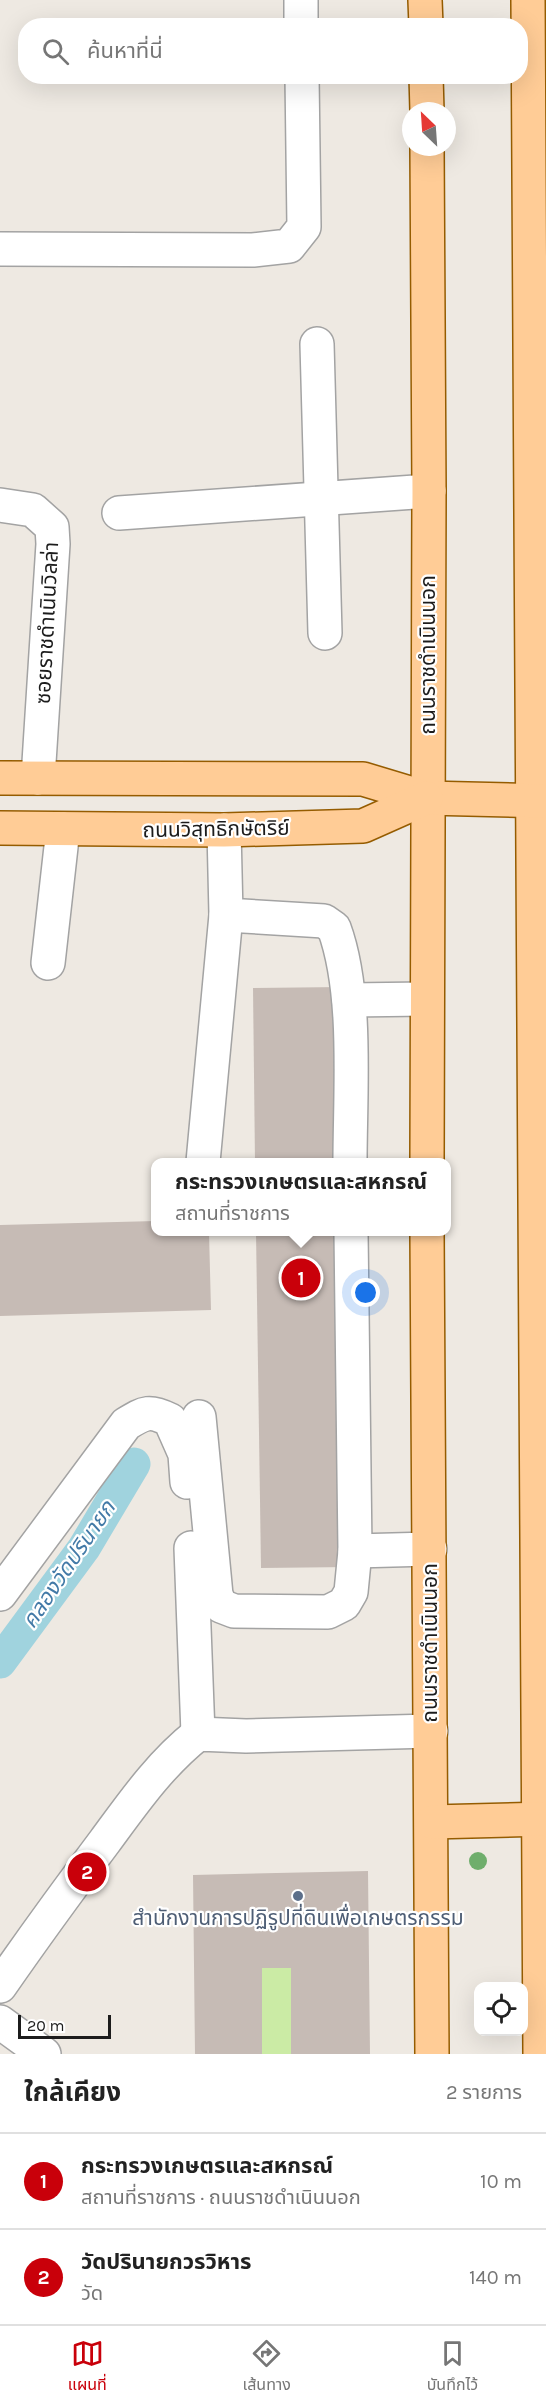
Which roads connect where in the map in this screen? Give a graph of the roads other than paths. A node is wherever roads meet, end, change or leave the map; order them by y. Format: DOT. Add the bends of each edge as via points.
graph roads {
  1 [pos="301,0"];
  2 [pos="425,0"];
  3 [pos="528,0"];
  4 [pos="301,18"];
  5 [pos="426,18"];
  6 [pos="527,18"];
  7 [pos="302,84"];
  8 [pos="426,84"];
  9 [pos="525,84"];
  10 [pos="427,102"];
  11 [pos="427,156"];
  12 [pos="0,249"];
  13 [pos="317,344"];
  14 [pos="429,491"];
  15 [pos="322,499"];
  16 [pos="0,505"];
  17 [pos="119,513"];
  18 [pos="325,633"];
  19 [pos="0,778"];
  20 [pos="38,778"];
  21 [pos="426,798"];
  22 [pos="539,801"];
  23 [pos="0,828"];
  24 [pos="63,829"];
  25 [pos="224,830"];
  26 [pos="226,915"];
  27 [pos="48,963"];
  28 [pos="426,999"];
  29 [pos="349,1000"];
  30 [pos="203,1158"];
  31 [pos="351,1158"];
  32 [pos="427,1158"];
  33 [pos="351,1236"];
  34 [pos="428,1236"];
  35 [pos="199,1417"];
  36 [pos="429,1549"];
  37 [pos="355,1551"];
  38 [pos="0,1594"];
  39 [pos="431,1731"];
  40 [pos="198,1734"];
  41 [pos="543,1819"];
  42 [pos="432,1822"];
  43 [pos="0,1986"];
  44 [pos="0,2022"];
  45 [pos="44,2054"];
  46 [pos="432,2054"];
  47 [pos="540,2054"];
  1 -- 4 [label="street"];
  2 -- 5 [label="main road"];
  3 -- 6 [label="main road"];
  7 -- 12 [label="street" via="304,227 288,246 253,250"];
  8 -- 10 [label="main road"];
  9 -- 22 [label="main road"];
  11 -- 14 [label="main road, ถนนราชดำเนินนอก"];
  13 -- 15 [label="street"];
  14 -- 15 [label="street"];
  14 -- 21 [label="main road, ถนนราชดำเนินนอก"];
  15 -- 17 [label="street"];
  15 -- 18 [label="street"];
  16 -- 20 [label="street, ซอยราชดำเนินวิลล่า" via="33,510 52,527"];
  19 -- 20 [label="main road, ถนนวิสุทธิกษัตริย์"];
  20 -- 21 [label="main road, ถนนวิสุทธิกษัตริย์" via="363,779"];
  21 -- 22 [label="main road, ถนนวิสุทธิกษัตริย์"];
  21 -- 25 [label="main road, ถนนวิสุทธิกษัตริย์" via="363,826"];
  21 -- 28 [label="main road, ถนนราชดำเนินนอก"];
  22 -- 41 [label="main road"];
  23 -- 24 [label="main road, ถนนวิสุทธิกษัตริย์"];
  24 -- 25 [label="main road, ถนนวิสุทธิกษัตริย์"];
  24 -- 27 [label="street"];
  25 -- 26 [label="street"];
  26 -- 29 [label="street" via="324,921 334,927"];
  26 -- 30 [label="street"];
  28 -- 29 [label="street"];
  28 -- 32 [label="main road, ถนนราชดำเนินนอก"];
  29 -- 31 [label="street"];
  33 -- 37 [label="street"];
  34 -- 36 [label="main road, ถนนราชดำเนินนอก"];
  35 -- 37 [label="street" via="216,1595 221,1606 234,1611 328,1612 344,1604 351,1592"];
  36 -- 37 [label="street"];
  36 -- 39 [label="main road, ถนนราชดำเนินนอก"];
  38 -- 40 [label="street" via="126,1424 140,1415 155,1413 170,1420 185,1454"];
  39 -- 40 [label="street"];
  39 -- 42 [label="main road, ถนนราชดำเนินนอก"];
  40 -- 43 [label="street" via="174,1753 147,1785"];
  41 -- 42 [label="main road"];
  41 -- 47 [label="main road"];
  42 -- 46 [label="main road, ถนนราชดำเนินนอก"];
  44 -- 45 [label="street"];
}
